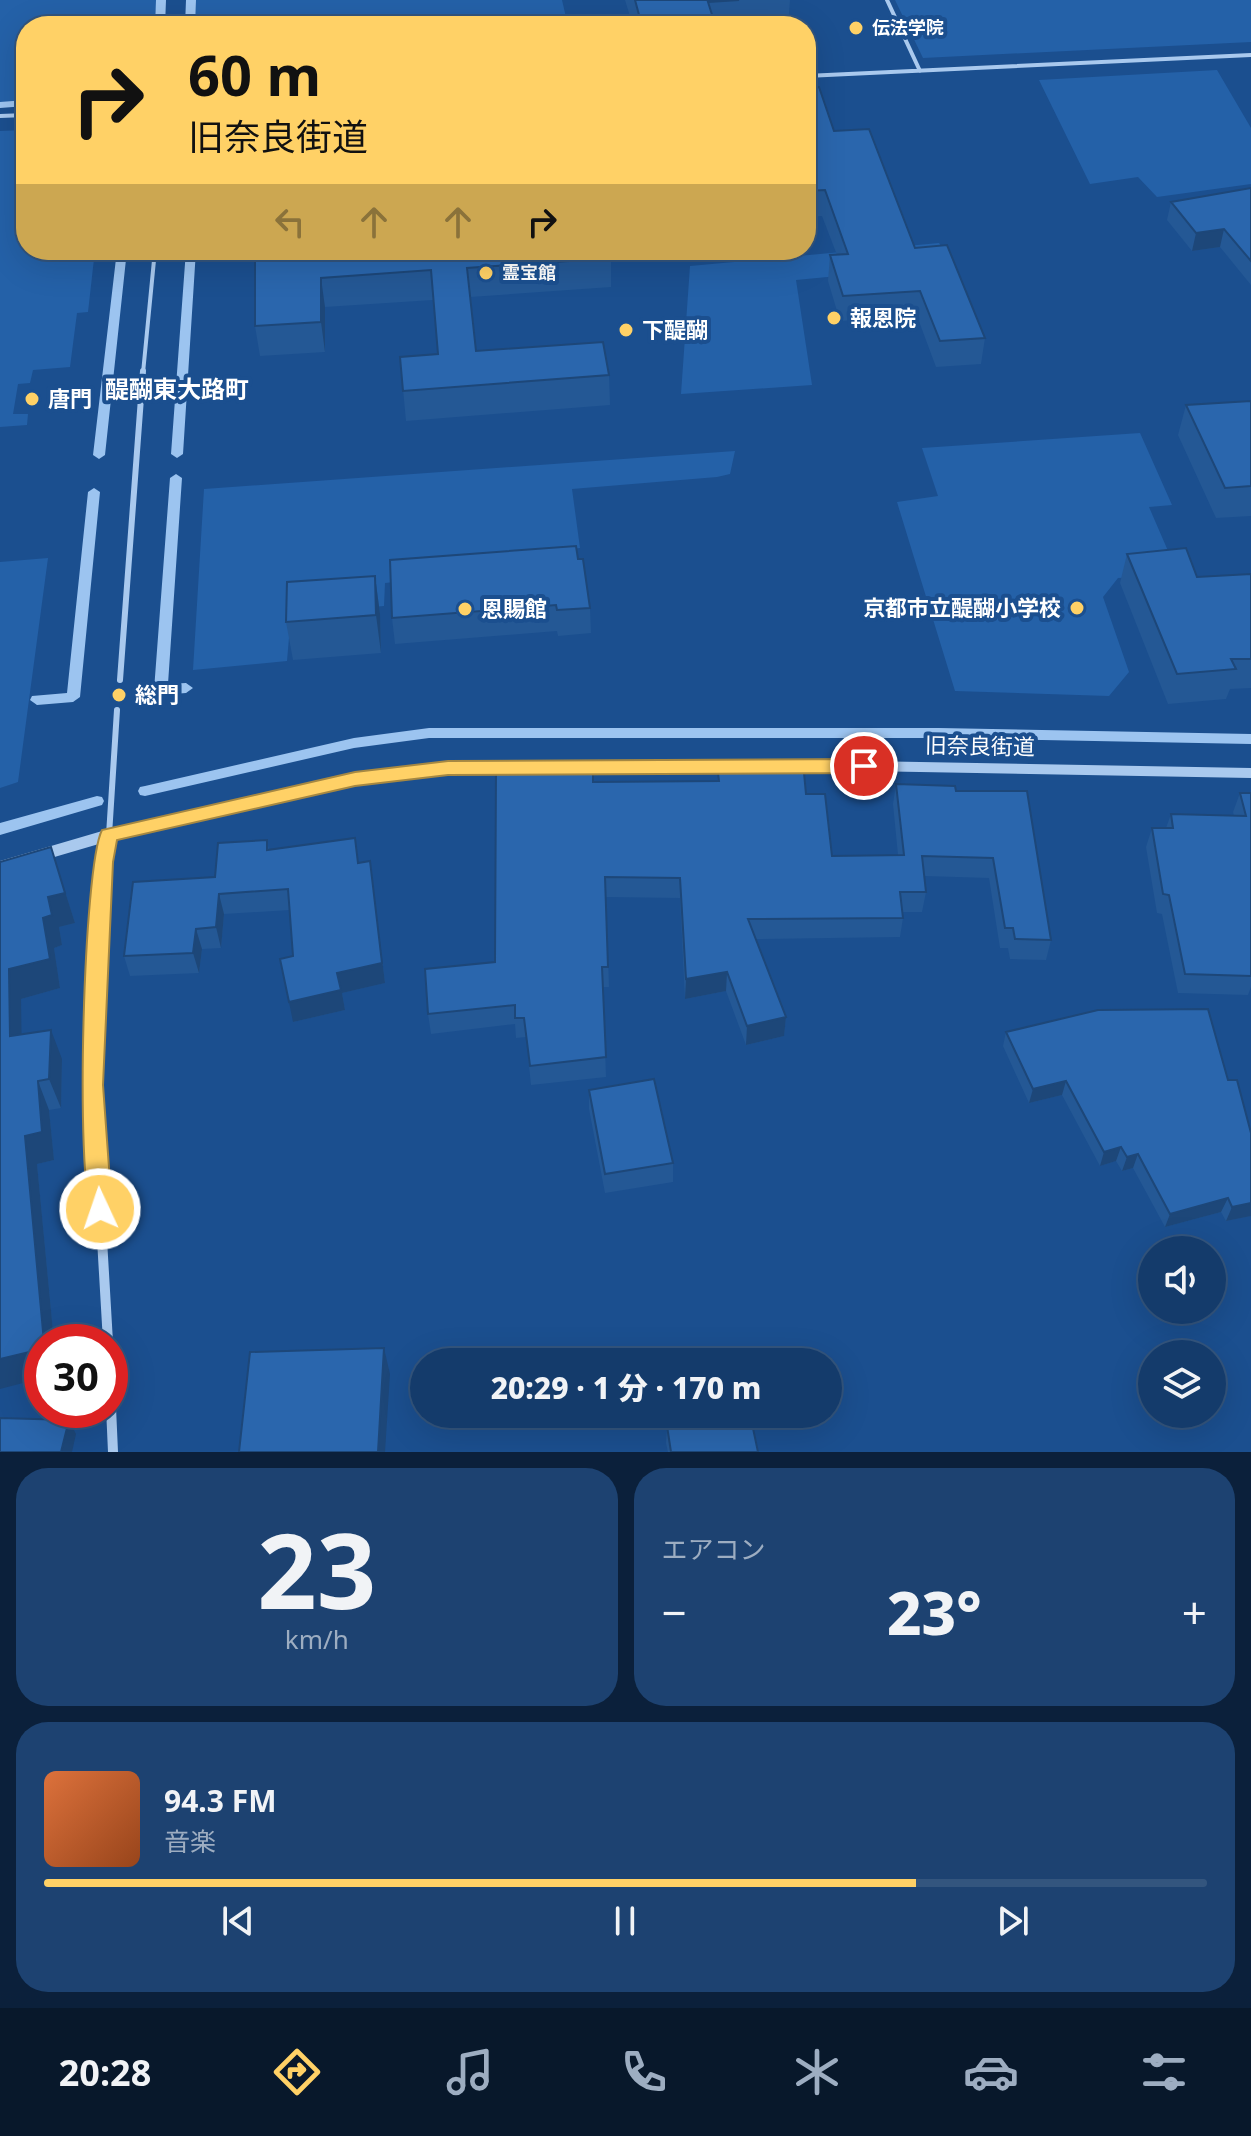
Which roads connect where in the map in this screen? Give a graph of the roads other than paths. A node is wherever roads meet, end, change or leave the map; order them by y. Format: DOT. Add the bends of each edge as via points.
graph roads {
  1 [pos="887,0"];
  2 [pos="1251,55"];
  3 [pos="920,71"];
  4 [pos="816,76"];
  5 [pos="154,260"];
  6 [pos="120,680"];
  7 [pos="117,710"];
  8 [pos="1251,773"];
  9 [pos="109,835"];
  10 [pos="0,867"];
  11 [pos="107,1324"];
  12 [pos="112,1428"];
  13 [pos="113,1452"];
  1 -- 3 [label="lane"];
  2 -- 3 [label="lane"];
  3 -- 4 [label="lane"];
  5 -- 6 [label="lane"];
  7 -- 9 [label="lane"];
  8 -- 9 [label="street, 旧奈良街道" via="864,766 448,768 355,779"];
  9 -- 10 [label="street, 旧奈良街道"];
  9 -- 11 [label="street" via="100,907 93,1085"];
  12 -- 13 [label="street"];
}
